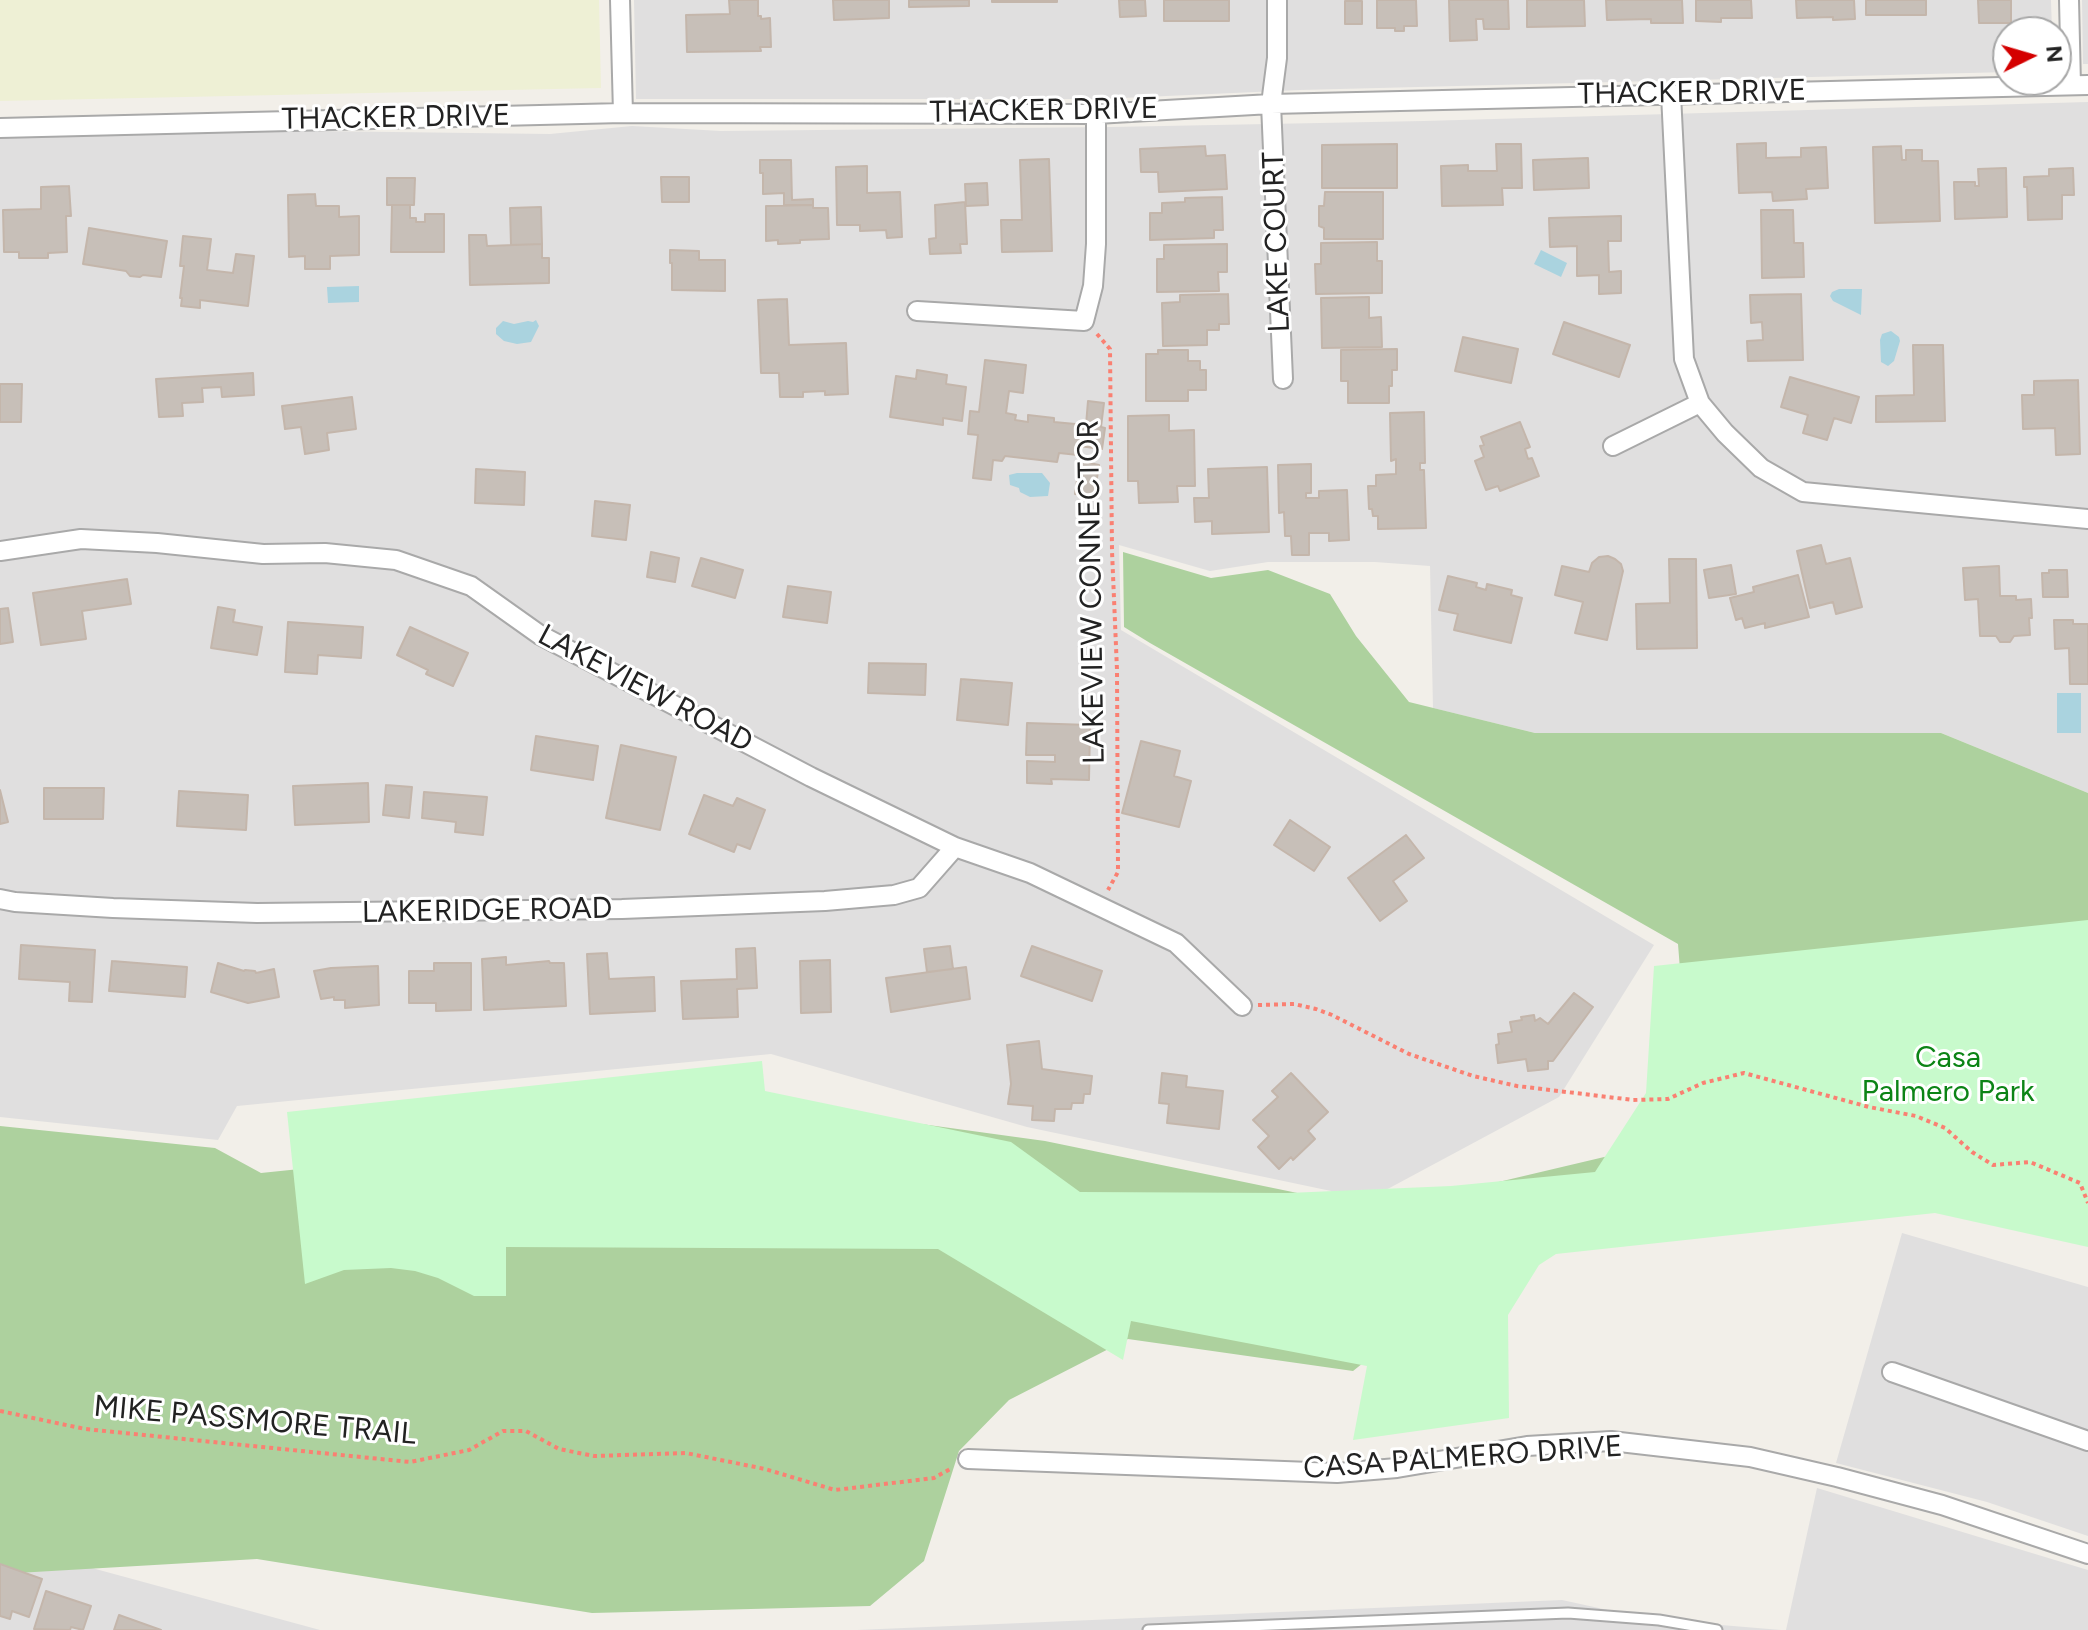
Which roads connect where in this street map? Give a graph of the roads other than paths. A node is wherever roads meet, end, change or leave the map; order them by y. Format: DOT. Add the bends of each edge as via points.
graph roads {
  1 [pos="620,0"];
  2 [pos="1277,0"];
  3 [pos="2069,0"];
  4 [pos="2079,85"];
  5 [pos="1671,94"];
  6 [pos="1271,104"];
  7 [pos="623,113"];
  8 [pos="1096,114"];
  9 [pos="0,128"];
  10 [pos="917,311"];
  11 [pos="1283,379"];
  12 [pos="1700,403"];
  13 [pos="1613,446"];
  14 [pos="2088,519"];
  15 [pos="0,551"];
  16 [pos="955,847"];
  17 [pos="0,899"];
  18 [pos="1242,1006"];
  19 [pos="1892,1372"];
  20 [pos="2088,1441"];
  21 [pos="968,1459"];
  22 [pos="2088,1554"];
  23 [pos="1148,1630"];
  24 [pos="1717,1630"];
  1 -- 7 [label="street"];
  2 -- 6 [label="street, LAKE COURT"];
  3 -- 4 [label="street"];
  4 -- 5 [label="street, THACKER DRIVE"];
  5 -- 6 [label="street, THACKER DRIVE"];
  5 -- 12 [label="street" via="1684,359"];
  6 -- 8 [label="street, THACKER DRIVE"];
  6 -- 11 [label="street, LAKE COURT"];
  7 -- 8 [label="street, THACKER DRIVE"];
  7 -- 9 [label="street, THACKER DRIVE"];
  8 -- 10 [label="street" via="1096,244 1084,321"];
  12 -- 13 [label="street"];
  12 -- 14 [label="street" via="1761,468 1803,492"];
  15 -- 16 [label="street, LAKEVIEW ROAD" via="81,539 396,560 471,586 540,635"];
  16 -- 17 [label="street, LAKERIDGE ROAD" via="919,888 825,901 243,913"];
  16 -- 18 [label="street, LAKEVIEW ROAD" via="1030,873 1176,943"];
  19 -- 20 [label="street"];
  21 -- 22 [label="street, CASA PALMERO DRIVE" via="1337,1473 1527,1446 1611,1441 1750,1457 1837,1477 1942,1505"];
  23 -- 24 [label="lane" via="1568,1613"];
}
